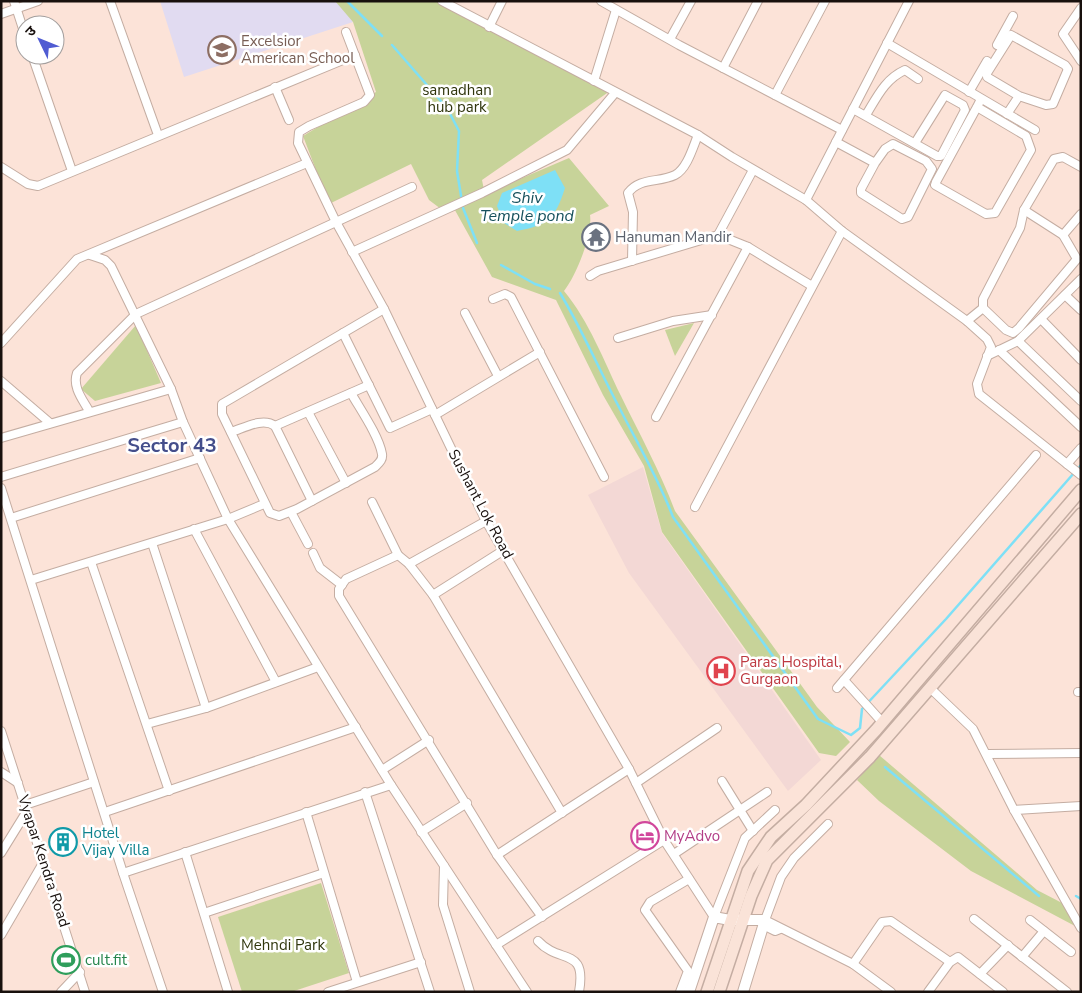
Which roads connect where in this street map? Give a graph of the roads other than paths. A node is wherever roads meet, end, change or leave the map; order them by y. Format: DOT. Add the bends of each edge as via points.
graph roads {
  1 [pos="38,1"];
  2 [pos="110,1"];
  3 [pos="442,1"];
  4 [pos="502,1"];
  5 [pos="601,1"];
  6 [pos="690,1"];
  7 [pos="758,1"];
  8 [pos="825,1"];
  9 [pos="909,1"];
  10 [pos="15,5"];
  11 [pos="1081,8"];
  12 [pos="616,10"];
  13 [pos="1,14"];
  14 [pos="1013,16"];
  15 [pos="489,27"];
  16 [pos="346,32"];
  17 [pos="670,39"];
  18 [pos="887,43"];
  19 [pos="355,55"];
  20 [pos="1081,61"];
  21 [pos="35,65"];
  22 [pos="723,68"];
  23 [pos="918,79"];
  24 [pos="594,81"];
  25 [pos="275,87"];
  26 [pos="970,92"];
  27 [pos="615,93"];
  28 [pos="774,94"];
  29 [pos="1019,96"];
  30 [pos="981,99"];
  31 [pos="977,108"];
  32 [pos="853,109"];
  33 [pos="1007,114"];
  34 [pos="866,115"];
  35 [pos="289,120"];
  36 [pos="842,130"];
  37 [pos="1035,130"];
  38 [pos="158,135"];
  39 [pos="698,135"];
  40 [pos="836,142"];
  41 [pos="915,142"];
  42 [pos="307,163"];
  43 [pos="875,163"];
  44 [pos="1,167"];
  45 [pos="1081,167"];
  46 [pos="753,170"];
  47 [pos="72,171"];
  48 [pos="412,187"];
  49 [pos="806,200"];
  50 [pos="1024,210"];
  51 [pos="1081,214"];
  52 [pos="336,222"];
  53 [pos="842,230"];
  54 [pos="718,234"];
  55 [pos="1063,236"];
  56 [pos="748,248"];
  57 [pos="352,252"];
  58 [pos="90,255"];
  59 [pos="632,261"];
  60 [pos="590,276"];
  61 [pos="1081,279"];
  62 [pos="812,286"];
  63 [pos="1065,295"];
  64 [pos="493,299"];
  65 [pos="983,308"];
  66 [pos="384,309"];
  67 [pos="1081,310"];
  68 [pos="465,313"];
  69 [pos="136,314"];
  70 [pos="712,315"];
  71 [pos="1041,319"];
  72 [pos="967,321"];
  73 [pos="343,333"];
  74 [pos="618,338"];
  75 [pos="1018,341"];
  76 [pos="1,343"];
  77 [pos="999,350"];
  78 [pos="540,352"];
  79 [pos="987,356"];
  80 [pos="1081,360"];
  81 [pos="498,376"];
  82 [pos="1,381"];
  83 [pos="369,385"];
  84 [pos="171,389"];
  85 [pos="351,393"];
  86 [pos="1081,401"];
  87 [pos="89,411"];
  88 [pos="308,412"];
  89 [pos="433,412"];
  90 [pos="656,418"];
  91 [pos="183,422"];
  92 [pos="50,423"];
  93 [pos="276,426"];
  94 [pos="1081,426"];
  95 [pos="231,432"];
  96 [pos="1,438"];
  97 [pos="1081,448"];
  98 [pos="1036,455"];
  99 [pos="200,458"];
  100 [pos="1069,465"];
  101 [pos="1081,475"];
  102 [pos="1,477"];
  103 [pos="604,477"];
  104 [pos="346,483"];
  105 [pos="1,488"];
  106 [pos="1081,490"];
  107 [pos="312,501"];
  108 [pos="372,502"];
  109 [pos="264,504"];
  110 [pos="696,507"];
  111 [pos="291,512"];
  112 [pos="1081,514"];
  113 [pos="11,518"];
  114 [pos="228,519"];
  115 [pos="486,521"];
  116 [pos="194,530"];
  117 [pos="152,543"];
  118 [pos="308,544"];
  119 [pos="504,550"];
  120 [pos="313,553"];
  121 [pos="398,554"];
  122 [pos="90,562"];
  123 [pos="409,564"];
  124 [pos="31,580"];
  125 [pos="342,585"];
  126 [pos="433,594"];
  127 [pos="318,667"];
  128 [pos="844,680"];
  129 [pos="276,682"];
  130 [pos="836,688"];
  131 [pos="930,688"];
  132 [pos="206,708"];
  133 [pos="883,723"];
  134 [pos="147,724"];
  135 [pos="356,727"];
  136 [pos="717,728"];
  137 [pos="1,731"];
  138 [pos="429,740"];
  139 [pos="1081,752"];
  140 [pos="988,754"];
  141 [pos="628,769"];
  142 [pos="382,770"];
  143 [pos="1,772"];
  144 [pos="722,781"];
  145 [pos="94,782"];
  146 [pos="18,783"];
  147 [pos="636,783"];
  148 [pos="391,785"];
  149 [pos="170,791"];
  150 [pos="365,792"];
  151 [pos="767,792"];
  152 [pos="467,803"];
  153 [pos="1081,806"];
  154 [pos="26,808"];
  155 [pos="740,810"];
  156 [pos="776,810"];
  157 [pos="1014,810"];
  158 [pos="105,812"];
  159 [pos="306,812"];
  160 [pos="562,813"];
  161 [pos="828,824"];
  162 [pos="753,831"];
  163 [pos="421,832"];
  164 [pos="664,840"];
  165 [pos="184,852"];
  166 [pos="1,853"];
  167 [pos="674,854"];
  168 [pos="497,855"];
  169 [pos="43,863"];
  170 [pos="444,866"];
  171 [pos="123,873"];
  172 [pos="324,873"];
  173 [pos="689,879"];
  174 [pos="204,913"];
  175 [pos="542,917"];
  176 [pos="714,917"];
  177 [pos="974,918"];
  178 [pos="730,920"];
  179 [pos="743,920"];
  180 [pos="1030,920"];
  181 [pos="764,923"];
  182 [pos="1081,928"];
  183 [pos="1044,931"];
  184 [pos="1,935"];
  185 [pos="538,941"];
  186 [pos="496,945"];
  187 [pos="1008,945"];
  188 [pos="1071,952"];
  189 [pos="1022,957"];
  190 [pos="420,962"];
  191 [pos="950,962"];
  192 [pos="853,964"];
  193 [pos="80,972"];
  194 [pos="980,974"];
  195 [pos="357,982"];
  196 [pos="61,992"];
  197 [pos="85,992"];
  198 [pos="163,992"];
  199 [pos="228,992"];
  200 [pos="328,992"];
  201 [pos="430,992"];
  202 [pos="470,992"];
  203 [pos="527,992"];
  204 [pos="579,992"];
  205 [pos="680,992"];
  206 [pos="689,992"];
  207 [pos="707,992"];
  208 [pos="719,992"];
  209 [pos="743,992"];
  210 [pos="891,992"];
  211 [pos="928,992"];
  212 [pos="1003,992"];
  213 [pos="1066,992"];
  1 -- 10 [label="street"];
  2 -- 38 [label="street"];
  3 -- 15 [label="street"];
  4 -- 15 [label="street"];
  5 -- 12 [label="street"];
  6 -- 17 [label="street"];
  7 -- 22 [label="street"];
  8 -- 28 [label="street"];
  9 -- 18 [label="street"];
  10 -- 13 [label="street"];
  11 -- 20 [label="street" via="1063,34"];
  12 -- 17 [label="street"];
  12 -- 24 [label="street"];
  14 -- 26 [label="street"];
  15 -- 24 [label="street"];
  16 -- 19 [label="street"];
  17 -- 22 [label="street"];
  18 -- 26 [label="street"];
  18 -- 32 [label="street"];
  19 -- 25 [label="street"];
  19 -- 42 [label="street, Sushant Lok Road" via="370,95 364,102 299,132 298,143"];
  21 -- 47 [label="street"];
  22 -- 28 [label="street"];
  23 -- 34 [label="street" via="905,70 895,75 885,84"];
  24 -- 27 [label="street"];
  25 -- 35 [label="street"];
  25 -- 38 [label="street"];
  26 -- 30 [label="street"];
  27 -- 39 [label="street"];
  27 -- 57 [label="street" via="567,150 482,194"];
  28 -- 36 [label="street"];
  29 -- 29 [label="street" via="986,77 1011,35 1068,69 1053,104 1046,105"];
  29 -- 33 [label="street"];
  30 -- 31 [label="street"];
  30 -- 33 [label="street"];
  31 -- 31 [label="street" via="936,185 986,214 995,213 1031,150 1026,136"];
  32 -- 34 [label="street"];
  32 -- 36 [label="street"];
  33 -- 37 [label="street"];
  34 -- 41 [label="street"];
  36 -- 40 [label="street"];
  38 -- 47 [label="street"];
  39 -- 46 [label="street"];
  39 -- 59 [label="street" via="684,166 675,175 637,184 628,193 633,212"];
  40 -- 43 [label="street"];
  40 -- 49 [label="street"];
  41 -- 41 [label="street" via="940,156 964,107 945,95"];
  42 -- 52 [label="street, Sushant Lok Road"];
  42 -- 58 [label="street"];
  43 -- 43 [label="street" via="884,149 892,144 929,164 932,169 908,216 902,219 861,193"];
  44 -- 47 [label="street" via="34,186"];
  45 -- 50 [label="street" via="1063,157 1054,159"];
  46 -- 49 [label="street"];
  46 -- 54 [label="street"];
  48 -- 52 [label="street"];
  49 -- 53 [label="street"];
  50 -- 55 [label="street"];
  50 -- 65 [label="street" via="1020,228 983,299"];
  51 -- 55 [label="street"];
  52 -- 57 [label="street, Sushant Lok Road"];
  52 -- 69 [label="street"];
  53 -- 62 [label="street"];
  53 -- 72 [label="street"];
  54 -- 56 [label="street"];
  54 -- 59 [label="street"];
  55 -- 65 [label="street" via="1077,259 1019,328 1013,333 1006,330"];
  56 -- 62 [label="street"];
  56 -- 70 [label="street"];
  57 -- 66 [label="street, Sushant Lok Road"];
  58 -- 69 [label="street" via="111,266"];
  58 -- 76 [label="street" via="70,265"];
  59 -- 60 [label="street"];
  61 -- 63 [label="street"];
  62 -- 110 [label="street"];
  63 -- 67 [label="street"];
  63 -- 71 [label="street"];
  64 -- 78 [label="street" via="505,294 512,297"];
  65 -- 72 [label="street"];
  66 -- 73 [label="street"];
  66 -- 89 [label="street, Sushant Lok Road"];
  68 -- 81 [label="street"];
  69 -- 84 [label="street"];
  69 -- 87 [label="street" via="77,373 76,387"];
  70 -- 74 [label="street" via="673,321"];
  70 -- 90 [label="street"];
  71 -- 75 [label="street"];
  71 -- 80 [label="street"];
  72 -- 79 [label="street" via="987,339 991,347"];
  73 -- 83 [label="street"];
  73 -- 95 [label="street" via="225,401 221,409"];
  75 -- 77 [label="street"];
  75 -- 86 [label="street"];
  77 -- 79 [label="street"];
  77 -- 94 [label="street"];
  78 -- 81 [label="street"];
  78 -- 103 [label="street"];
  79 -- 100 [label="street" via="977,384 979,394"];
  81 -- 89 [label="street"];
  82 -- 92 [label="street"];
  83 -- 85 [label="street"];
  83 -- 89 [label="street" via="390,428"];
  84 -- 87 [label="street"];
  84 -- 91 [label="street"];
  85 -- 88 [label="street"];
  85 -- 104 [label="street" via="382,456 375,467"];
  87 -- 92 [label="street"];
  88 -- 93 [label="street"];
  88 -- 104 [label="street"];
  89 -- 115 [label="street, Sushant Lok Road"];
  91 -- 99 [label="street"];
  91 -- 102 [label="street"];
  92 -- 96 [label="street"];
  93 -- 95 [label="street" via="262,422"];
  93 -- 107 [label="street"];
  95 -- 109 [label="street"];
  97 -- 100 [label="street"];
  98 -- 128 [label="street"];
  99 -- 113 [label="street"];
  99 -- 114 [label="street"];
  100 -- 101 [label="street"];
  104 -- 107 [label="street"];
  105 -- 113 [label="street"];
  106 -- 133 [label="main road"];
  107 -- 111 [label="street"];
  108 -- 121 [label="street"];
  109 -- 111 [label="street" via="275,516"];
  109 -- 114 [label="street"];
  111 -- 118 [label="street"];
  112 -- 131 [label="main road"];
  113 -- 124 [label="street"];
  114 -- 116 [label="street"];
  114 -- 127 [label="street"];
  115 -- 119 [label="street, Sushant Lok Road"];
  115 -- 123 [label="street"];
  116 -- 117 [label="street"];
  116 -- 129 [label="street"];
  117 -- 122 [label="street"];
  117 -- 132 [label="street"];
  119 -- 126 [label="street"];
  119 -- 141 [label="street, Sushant Lok Road"];
  120 -- 125 [label="street" via="320,568"];
  121 -- 123 [label="street"];
  121 -- 125 [label="street" via="346,579"];
  122 -- 124 [label="street"];
  122 -- 134 [label="street"];
  123 -- 126 [label="street"];
  124 -- 145 [label="street"];
  125 -- 138 [label="street" via="339,596"];
  126 -- 160 [label="street"];
  127 -- 129 [label="street"];
  127 -- 135 [label="street"];
  128 -- 130 [label="street"];
  128 -- 133 [label="street"];
  129 -- 132 [label="street"];
  131 -- 140 [label="street" via="973,729"];
  131 -- 179 [label="main road" via="866,762 767,860"];
  132 -- 134 [label="street"];
  133 -- 178 [label="main road" via="756,856"];
  134 -- 149 [label="street"];
  135 -- 142 [label="street"];
  135 -- 149 [label="street"];
  136 -- 147 [label="street"];
  137 -- 146 [label="street, Vyapar Kendra Road"];
  138 -- 142 [label="street"];
  138 -- 152 [label="street"];
  139 -- 140 [label="street"];
  140 -- 157 [label="street"];
  141 -- 147 [label="street, Sushant Lok Road"];
  141 -- 160 [label="street"];
  142 -- 148 [label="street"];
  143 -- 146 [label="street"];
  144 -- 155 [label="street"];
  145 -- 154 [label="street"];
  145 -- 158 [label="street"];
  146 -- 154 [label="street, Vyapar Kendra Road"];
  147 -- 164 [label="street, Sushant Lok Road"];
  148 -- 150 [label="street"];
  148 -- 163 [label="street"];
  149 -- 158 [label="street"];
  150 -- 159 [label="street"];
  150 -- 190 [label="street"];
  151 -- 155 [label="street"];
  152 -- 163 [label="street"];
  152 -- 168 [label="street"];
  153 -- 157 [label="street"];
  154 -- 166 [label="street"];
  154 -- 169 [label="street, Vyapar Kendra Road"];
  155 -- 162 [label="street"];
  155 -- 167 [label="street"];
  156 -- 162 [label="street"];
  157 -- 182 [label="street"];
  158 -- 171 [label="street"];
  159 -- 165 [label="street"];
  159 -- 172 [label="street"];
  160 -- 168 [label="street"];
  161 -- 181 [label="street" via="794,858 781,878"];
  162 -- 176 [label="street" via="740,848"];
  163 -- 170 [label="street"];
  164 -- 167 [label="street, Sushant Lok Road"];
  164 -- 175 [label="street"];
  165 -- 171 [label="street"];
  165 -- 174 [label="street"];
  167 -- 173 [label="street, Sushant Lok Road"];
  168 -- 175 [label="street"];
  169 -- 184 [label="street"];
  169 -- 193 [label="street, Vyapar Kendra Road"];
  170 -- 186 [label="street"];
  170 -- 202 [label="street" via="443,905"];
  171 -- 198 [label="street"];
  172 -- 174 [label="street"];
  172 -- 195 [label="street"];
  173 -- 176 [label="street, Sushant Lok Road"];
  173 -- 205 [label="street" via="650,902 645,910 688,971"];
  174 -- 199 [label="street"];
  175 -- 186 [label="street"];
  176 -- 178 [label="street"];
  176 -- 206 [label="street"];
  177 -- 187 [label="street"];
  178 -- 179 [label="street"];
  178 -- 207 [label="main road"];
  179 -- 181 [label="street"];
  179 -- 208 [label="main road"];
  180 -- 183 [label="street"];
  181 -- 192 [label="street" via="775,931 780,929"];
  181 -- 209 [label="street"];
  183 -- 188 [label="street"];
  183 -- 189 [label="street"];
  185 -- 204 [label="street" via="552,953 573,959 578,964 581,971"];
  186 -- 203 [label="street"];
  187 -- 189 [label="street"];
  187 -- 194 [label="street"];
  189 -- 213 [label="street"];
  190 -- 195 [label="street"];
  190 -- 201 [label="street"];
  191 -- 192 [label="street" via="891,921 882,922"];
  191 -- 194 [label="street" via="958,957"];
  191 -- 211 [label="street"];
  192 -- 210 [label="street"];
  193 -- 196 [label="street"];
  193 -- 197 [label="street, Vyapar Kendra Road"];
  194 -- 212 [label="street"];
  195 -- 200 [label="street"];
}
